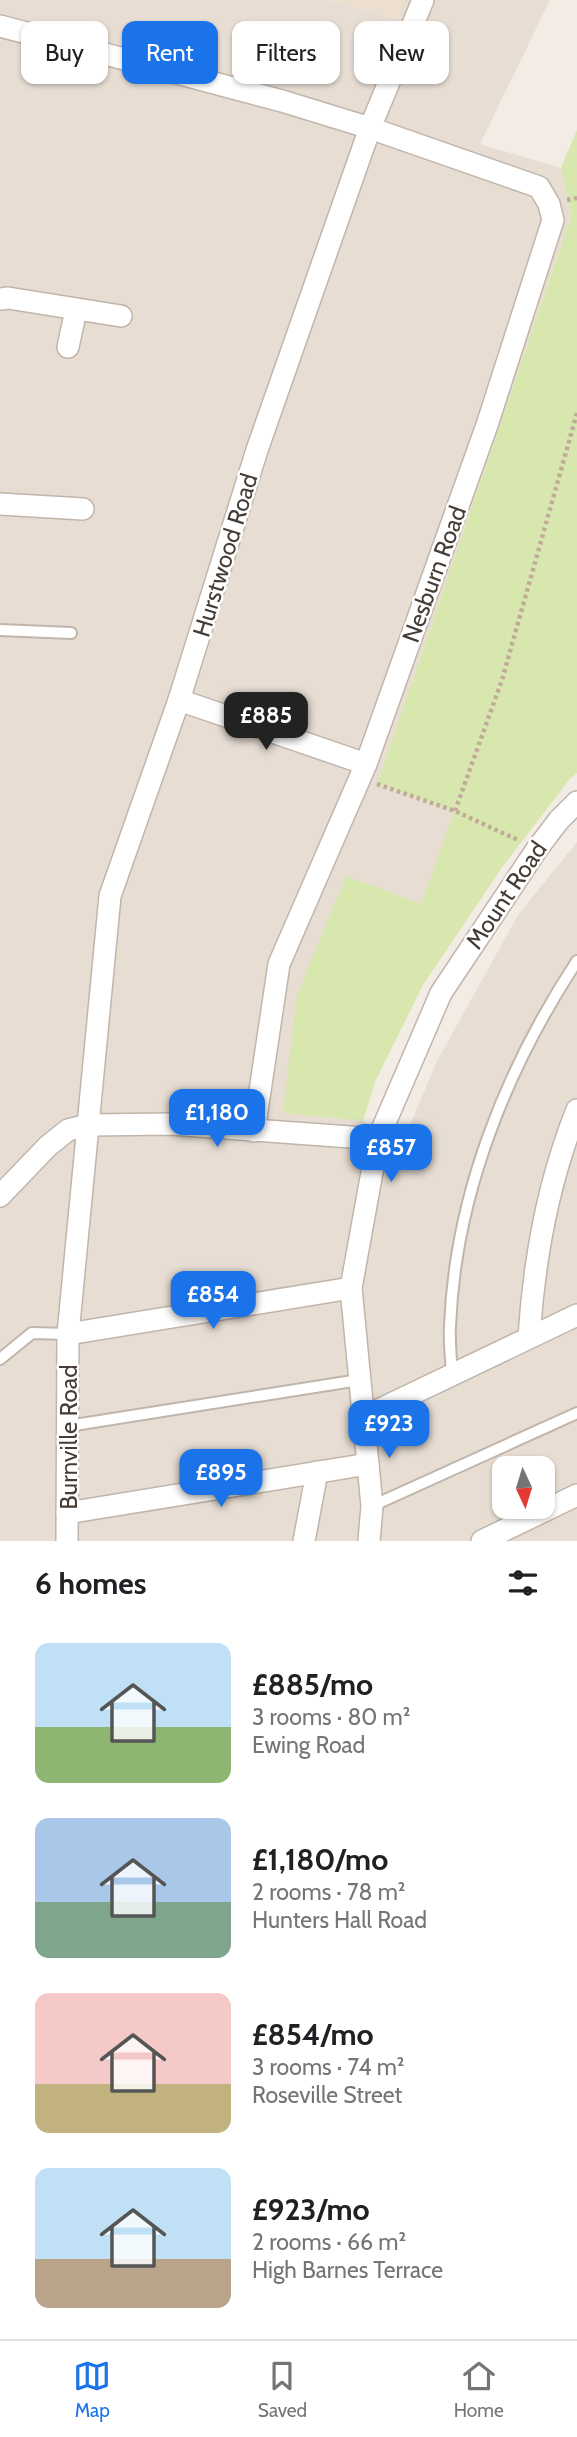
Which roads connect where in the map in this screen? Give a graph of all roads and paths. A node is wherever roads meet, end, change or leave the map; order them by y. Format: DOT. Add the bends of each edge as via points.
graph roads {
  1 [pos="423,0"];
  2 [pos="0,26"];
  3 [pos="370,128"];
  4 [pos="0,299"];
  5 [pos="76,310"];
  6 [pos="121,316"];
  7 [pos="68,347"];
  8 [pos="577,413"];
  9 [pos="0,504"];
  10 [pos="83,509"];
  11 [pos="0,630"];
  12 [pos="71,633"];
  13 [pos="180,700"];
  14 [pos="363,771"];
  15 [pos="577,802"];
  16 [pos="455,811"];
  17 [pos="568,822"];
  18 [pos="537,849"];
  19 [pos="577,961"];
  20 [pos="577,1110"];
  21 [pos="88,1125"];
  22 [pos="254,1131"];
  23 [pos="378,1139"];
  24 [pos="0,1196"];
  25 [pos="351,1287"];
  26 [pos="577,1315"];
  27 [pos="68,1334"];
  28 [pos="529,1337"];
  29 [pos="0,1359"];
  30 [pos="452,1374"];
  31 [pos="359,1380"];
  32 [pos="577,1413"];
  33 [pos="364,1417"];
  34 [pos="68,1426"];
  35 [pos="368,1464"];
  36 [pos="317,1472"];
  37 [pos="577,1495"];
  38 [pos="372,1506"];
  39 [pos="67,1513"];
  40 [pos="67,1541"];
  41 [pos="304,1541"];
  42 [pos="369,1541"];
  43 [pos="482,1541"];
  1 -- 3 [label="street, Hurstwood Road"];
  2 -- 3 [label="street, Nesburn Road"];
  3 -- 13 [label="street, Hurstwood Road" via="257,450"];
  3 -- 14 [label="street, Nesburn Road" via="539,187 553,220 487,425"];
  4 -- 5 [label="street"];
  5 -- 6 [label="street"];
  5 -- 7 [label="street"];
  8 -- 16 [label="path" via="502,680"];
  9 -- 10 [label="street"];
  11 -- 12 [label="lane"];
  13 -- 14 [label="street"];
  13 -- 21 [label="street, Hurstwood Road" via="110,896"];
  14 -- 16 [label="path"];
  14 -- 22 [label="street, Nesburn Road" via="279,964"];
  15 -- 17 [label="street, Mount Road"];
  16 -- 18 [label="path"];
  17 -- 18 [label="street, Mount Road"];
  18 -- 23 [label="street, Mount Road" via="441,993"];
  19 -- 30 [label="lane" via="519,1063 474,1180 453,1290"];
  20 -- 28 [label="street" via="545,1219"];
  21 -- 22 [label="street" via="171,1124"];
  21 -- 24 [label="street" via="68,1130 48,1146"];
  21 -- 27 [label="street, Burnville Road"];
  22 -- 23 [label="street"];
  23 -- 25 [label="street, Mount Road"];
  25 -- 27 [label="street"];
  25 -- 31 [label="street, Mount Road"];
  26 -- 28 [label="street"];
  27 -- 29 [label="lane" via="32,1334"];
  27 -- 34 [label="street, Burnville Road"];
  28 -- 30 [label="street"];
  30 -- 33 [label="street"];
  31 -- 33 [label="street, Mount Road"];
  31 -- 34 [label="lane"];
  32 -- 38 [label="lane"];
  33 -- 35 [label="street, Mount Road"];
  34 -- 39 [label="street, Burnville Road"];
  35 -- 36 [label="street"];
  35 -- 38 [label="street, Mount Road"];
  36 -- 39 [label="street"];
  36 -- 41 [label="street"];
  37 -- 43 [label="street"];
  38 -- 42 [label="street, Mount Road"];
  39 -- 40 [label="street, Burnville Road"];
}
